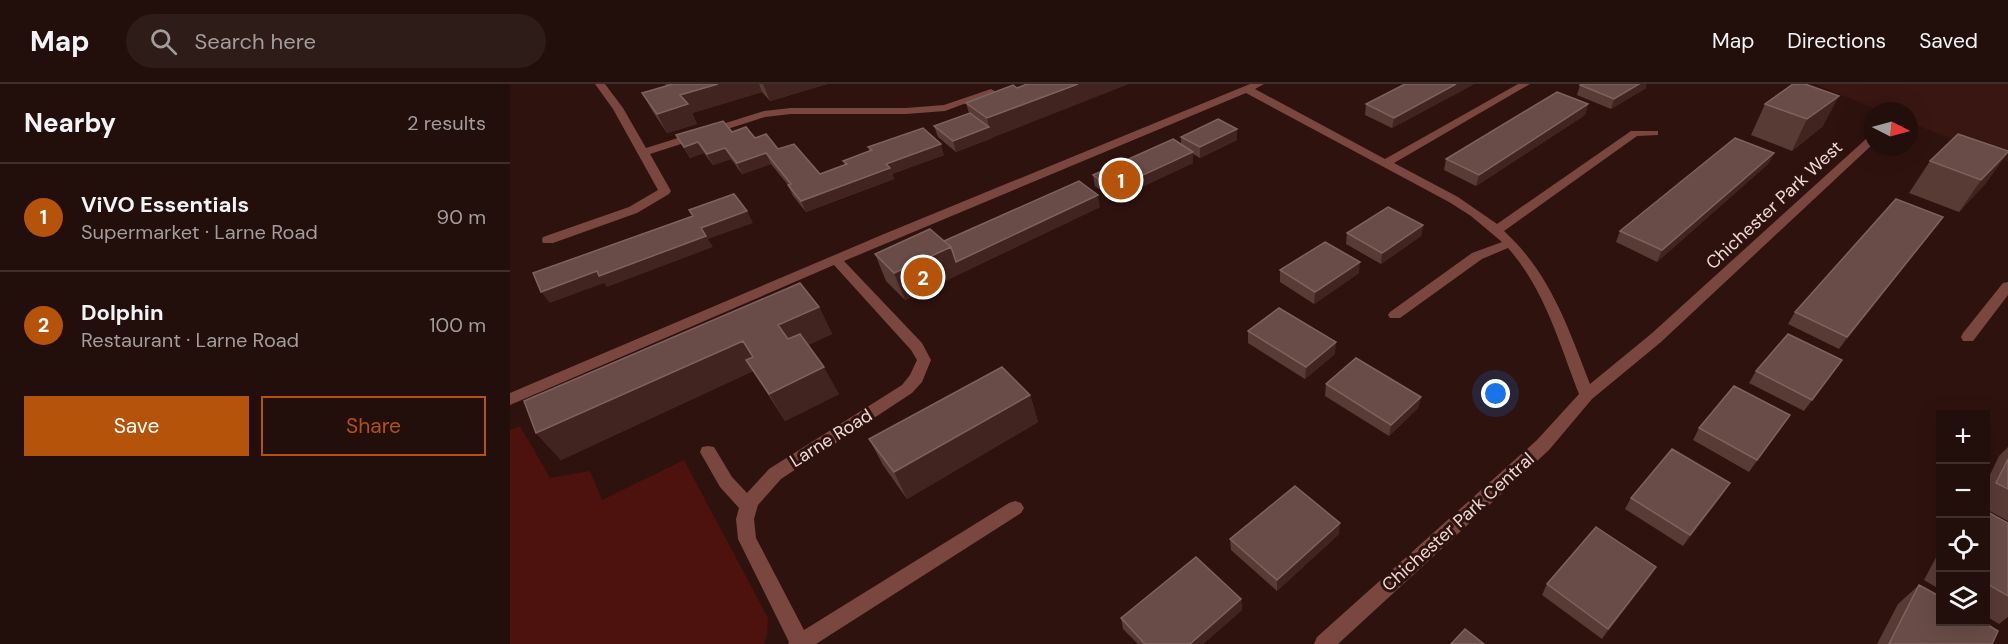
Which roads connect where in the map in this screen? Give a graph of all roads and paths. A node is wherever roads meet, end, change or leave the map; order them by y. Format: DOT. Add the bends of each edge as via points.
graph roads {
  1 [pos="600,84"];
  2 [pos="1525,84"];
  3 [pos="1253,86"];
  4 [pos="991,92"];
  5 [pos="1654,133"];
  6 [pos="1864,146"];
  7 [pos="644,152"];
  8 [pos="1384,164"];
  9 [pos="1497,230"];
  10 [pos="548,240"];
  11 [pos="1510,243"];
  12 [pos="836,260"];
  13 [pos="2008,286"];
  14 [pos="1702,295"];
  15 [pos="1395,315"];
  16 [pos="1968,337"];
  17 [pos="1587,395"];
  18 [pos="510,399"];
  19 [pos="708,452"];
  20 [pos="748,506"];
  21 [pos="1015,508"];
  22 [pos="799,644"];
  23 [pos="1324,644"];
  1 -- 7 [label="street"];
  2 -- 8 [label="street"];
  3 -- 8 [label="street"];
  3 -- 12 [label="street"];
  4 -- 7 [label="street" via="945,108 764,114"];
  5 -- 9 [label="street" via="1635,133"];
  6 -- 14 [label="street, Chichester Park West"];
  7 -- 10 [label="street" via="665,191 633,210"];
  8 -- 9 [label="street" via="1457,201"];
  9 -- 11 [label="street"];
  11 -- 15 [label="street" via="1477,256"];
  11 -- 17 [label="street" via="1544,288"];
  12 -- 18 [label="street"];
  12 -- 20 [label="street, Larne Road" via="921,351 923,366 907,389 775,474"];
  13 -- 16 [label="street"];
  14 -- 17 [label="street, Chichester Park Central"];
  17 -- 23 [label="street, Chichester Park Central" via="1543,445"];
  19 -- 20 [label="street" via="726,482"];
  20 -- 22 [label="street" via="744,524 747,539"];
  21 -- 22 [label="street"];
}
